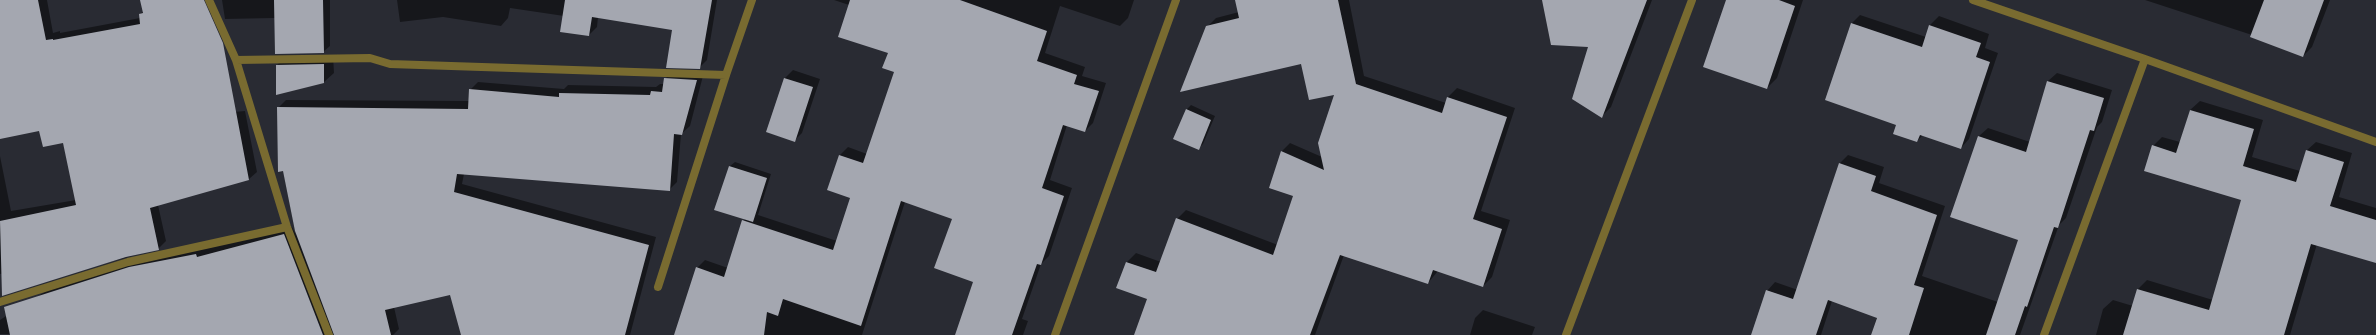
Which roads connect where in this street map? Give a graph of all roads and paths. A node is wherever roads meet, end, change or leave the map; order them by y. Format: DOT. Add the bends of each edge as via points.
graph roads {
  1 [pos="209,0"];
  2 [pos="752,0"];
  3 [pos="1176,0"];
  4 [pos="1692,0"];
  5 [pos="1973,0"];
  6 [pos="2145,59"];
  7 [pos="236,60"];
  8 [pos="726,75"];
  9 [pos="2376,142"];
  10 [pos="287,227"];
  11 [pos="658,287"];
  12 [pos="0,302"];
  13 [pos="329,335"];
  14 [pos="1055,335"];
  15 [pos="1566,335"];
  16 [pos="2044,335"];
  1 -- 7 [label="street"];
  2 -- 8 [label="street"];
  3 -- 14 [label="street"];
  4 -- 15 [label="street"];
  5 -- 6 [label="street"];
  6 -- 9 [label="street"];
  6 -- 16 [label="street"];
  7 -- 8 [label="street" via="370,58 390,64"];
  7 -- 10 [label="street"];
  8 -- 11 [label="street"];
  10 -- 12 [label="street" via="128,262"];
  10 -- 13 [label="street"];
}
